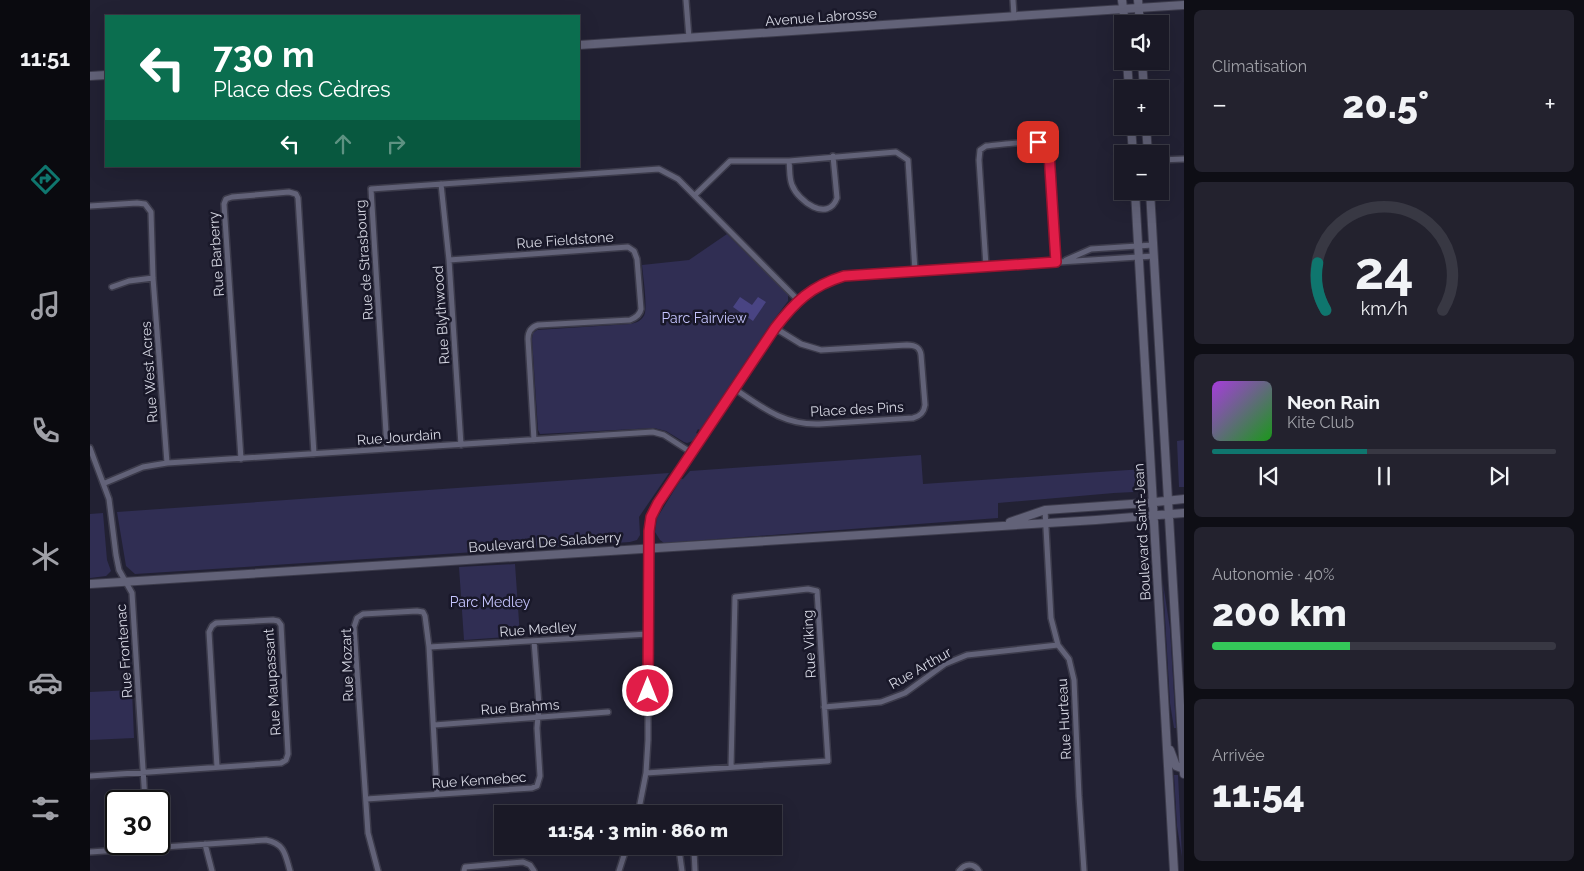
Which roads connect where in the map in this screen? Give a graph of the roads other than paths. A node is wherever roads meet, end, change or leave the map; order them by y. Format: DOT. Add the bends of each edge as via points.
graph roads {
  1 [pos="686,0"];
  2 [pos="1013,0"];
  3 [pos="1122,0"];
  4 [pos="1138,0"];
  5 [pos="1184,5"];
  6 [pos="1139,9"];
  7 [pos="1123,10"];
  8 [pos="1124,15"];
  9 [pos="1139,15"];
  10 [pos="1014,16"];
  11 [pos="688,38"];
  12 [pos="580,45"];
  13 [pos="105,75"];
  14 [pos="90,76"];
  15 [pos="833,156"];
  16 [pos="1184,158"];
  17 [pos="1169,159"];
  18 [pos="789,161"];
  19 [pos="441,184"];
  20 [pos="695,195"];
  21 [pos="1136,200"];
  22 [pos="1150,200"];
  23 [pos="90,206"];
  24 [pos="1153,245"];
  25 [pos="1139,246"];
  26 [pos="1154,256"];
  27 [pos="1139,257"];
  28 [pos="449,260"];
  29 [pos="1063,261"];
  30 [pos="1056,262"];
  31 [pos="986,266"];
  32 [pos="915,271"];
  33 [pos="153,278"];
  34 [pos="112,287"];
  35 [pos="798,300"];
  36 [pos="775,328"];
  37 [pos="735,390"];
  38 [pos="534,440"];
  39 [pos="461,445"];
  40 [pos="90,448"];
  41 [pos="387,449"];
  42 [pos="692,453"];
  43 [pos="314,454"];
  44 [pos="241,459"];
  45 [pos="167,463"];
  46 [pos="104,483"];
  47 [pos="1184,499"];
  48 [pos="1167,501"];
  49 [pos="1153,502"];
  50 [pos="1045,510"];
  51 [pos="1184,513"];
  52 [pos="1168,514"];
  53 [pos="1154,516"];
  54 [pos="1046,523"];
  55 [pos="1001,525"];
  56 [pos="648,548"];
  57 [pos="125,582"];
  58 [pos="90,584"];
  59 [pos="648,634"];
  60 [pos="534,640"];
  61 [pos="1058,645"];
  62 [pos="429,647"];
  63 [pos="824,707"];
  64 [pos="608,712"];
  65 [pos="538,716"];
  66 [pos="434,725"];
  67 [pos="1167,742"];
  68 [pos="217,767"];
  69 [pos="731,767"];
  70 [pos="1184,769"];
  71 [pos="144,773"];
  72 [pos="646,774"];
  73 [pos="1184,774"];
  74 [pos="90,776"];
  75 [pos="145,790"];
  76 [pos="438,794"];
  77 [pos="366,799"];
  78 [pos="640,805"];
  79 [pos="205,844"];
  80 [pos="170,845"];
  81 [pos="105,850"];
  82 [pos="90,852"];
  83 [pos="624,855"];
  84 [pos="680,855"];
  85 [pos="694,855"];
  86 [pos="212,871"];
  87 [pos="290,871"];
  88 [pos="378,871"];
  89 [pos="464,871"];
  90 [pos="534,871"];
  91 [pos="619,871"];
  92 [pos="682,871"];
  93 [pos="695,871"];
  94 [pos="959,871"];
  95 [pos="979,871"];
  96 [pos="1084,871"];
  97 [pos="1174,871"];
  1 -- 11 [label="street"];
  2 -- 10 [label="street"];
  3 -- 7 [label="street"];
  4 -- 6 [label="street"];
  5 -- 6 [label="street, Avenue Labrosse"];
  6 -- 7 [label="street, Avenue Labrosse"];
  6 -- 9 [label="street"];
  7 -- 8 [label="street"];
  7 -- 10 [label="street, Avenue Labrosse"];
  10 -- 11 [label="street, Avenue Labrosse"];
  11 -- 12 [label="street, Avenue Labrosse"];
  13 -- 14 [label="street"];
  15 -- 18 [label="street"];
  15 -- 18 [label="street" via="837,198 828,208 810,206 795,191"];
  15 -- 32 [label="street" via="896,152 908,160"];
  16 -- 17 [label="street"];
  18 -- 20 [label="street" via="730,161"];
  19 -- 20 [label="street, Rue de Strasbourg" via="659,169 678,179"];
  19 -- 28 [label="street, Rue Blythwood"];
  19 -- 41 [label="street, Rue de Strasbourg" via="371,189"];
  20 -- 35 [label="street, Rue de Strasbourg"];
  21 -- 25 [label="street, Boulevard Saint-Jean"];
  22 -- 24 [label="street, Boulevard Saint-Jean"];
  23 -- 33 [label="street, Rue West Acres" via="145,204 151,212"];
  24 -- 25 [label="street"];
  24 -- 26 [label="street, Boulevard Saint-Jean"];
  25 -- 27 [label="street, Boulevard Saint-Jean"];
  25 -- 29 [label="street" via="1091,250"];
  26 -- 27 [label="street"];
  26 -- 48 [label="street, Boulevard Saint-Jean"];
  27 -- 29 [label="street"];
  27 -- 49 [label="street, Boulevard Saint-Jean"];
  28 -- 38 [label="street, Rue Fieldstone" via="628,247 634,251 640,309 637,316 630,320 538,325 529,331"];
  28 -- 39 [label="street, Rue Blythwood"];
  29 -- 30 [label="street"];
  30 -- 31 [label="street"];
  30 -- 31 [label="street" via="1049,153 1045,144 1036,142 988,146 980,150"];
  31 -- 32 [label="street"];
  32 -- 35 [label="street" via="844,276 818,286"];
  33 -- 34 [label="street"];
  33 -- 45 [label="street, Rue West Acres"];
  35 -- 36 [label="street"];
  36 -- 37 [label="street"];
  36 -- 37 [label="street, Place des Pins" via="801,344 821,350 916,346 921,353 923,411 913,418 805,424 776,416"];
  37 -- 42 [label="street"];
  38 -- 39 [label="street, Rue Jourdain"];
  38 -- 42 [label="street, Rue Jourdain" via="658,433"];
  39 -- 41 [label="street, Rue Jourdain"];
  40 -- 46 [label="street, Rue Frontenac"];
  41 -- 43 [label="street, Rue Jourdain"];
  42 -- 56 [label="street" via="653,512"];
  43 -- 44 [label="street, Rue Jourdain"];
  43 -- 44 [label="street, Rue Barberry" via="298,198 289,192 232,197 224,204"];
  44 -- 45 [label="street, Rue Jourdain"];
  45 -- 46 [label="street, Rue Jourdain" via="143,467"];
  46 -- 57 [label="street, Rue Frontenac" via="110,502 118,566"];
  47 -- 48 [label="street, Boulevard De Salaberry"];
  48 -- 49 [label="street, Boulevard De Salaberry"];
  48 -- 52 [label="street, Boulevard Saint-Jean"];
  49 -- 50 [label="street, Boulevard De Salaberry"];
  49 -- 53 [label="street, Boulevard Saint-Jean"];
  50 -- 54 [label="street, Rue Hurteau"];
  50 -- 55 [label="street, Boulevard De Salaberry"];
  51 -- 52 [label="street, Boulevard De Salaberry"];
  52 -- 53 [label="street, Boulevard De Salaberry"];
  52 -- 70 [label="street, Boulevard Saint-Jean"];
  53 -- 54 [label="street, Boulevard De Salaberry"];
  53 -- 67 [label="street, Boulevard Saint-Jean"];
  54 -- 55 [label="street, Boulevard De Salaberry"];
  54 -- 61 [label="street, Rue Hurteau" via="1051,618"];
  55 -- 56 [label="street, Boulevard De Salaberry"];
  56 -- 57 [label="street, Boulevard De Salaberry"];
  56 -- 59 [label="street"];
  57 -- 58 [label="street, Boulevard De Salaberry"];
  57 -- 71 [label="street, Rue Frontenac" via="132,593"];
  59 -- 60 [label="street, Rue Medley"];
  59 -- 72 [label="street"];
  60 -- 62 [label="street, Rue Medley"];
  60 -- 65 [label="street, Rue Kennebec"];
  61 -- 63 [label="street, Rue Arthur" via="967,655 945,664 905,693 881,702"];
  61 -- 96 [label="street, Rue Hurteau" via="1069,659 1074,680"];
  62 -- 66 [label="street, Rue Mozart"];
  62 -- 77 [label="street, Rue Mozart" via="422,612 363,614 354,627"];
  63 -- 69 [label="street, Rue Viking" via="828,761"];
  63 -- 69 [label="street, Rue Viking" via="817,591 808,589 735,597"];
  64 -- 65 [label="street, Rue Brahms"];
  65 -- 66 [label="street, Rue Brahms"];
  65 -- 76 [label="street, Rue Kennebec" via="540,776 537,786"];
  66 -- 76 [label="street, Rue Mozart"];
  67 -- 70 [label="street" via="1176,766"];
  67 -- 97 [label="street, Boulevard Saint-Jean"];
  68 -- 68 [label="street, Rue Maupassant" via="282,764 286,760 281,625 278,621 216,623 209,632"];
  68 -- 71 [label="street, Rue Maupassant"];
  69 -- 72 [label="street, Rue Viking"];
  70 -- 73 [label="street, Boulevard Saint-Jean"];
  71 -- 74 [label="street, Rue Maupassant"];
  71 -- 75 [label="street, Rue Frontenac"];
  72 -- 78 [label="street"];
  76 -- 77 [label="street, Rue Kennebec"];
  77 -- 88 [label="street, Rue Mozart" via="368,833"];
  79 -- 80 [label="street"];
  79 -- 86 [label="street"];
  79 -- 87 [label="street" via="277,842 283,849"];
  81 -- 82 [label="street"];
  83 -- 91 [label="street"];
  84 -- 92 [label="street"];
  85 -- 93 [label="street"];
  89 -- 90 [label="street" via="465,867 523,862"];
  94 -- 95 [label="street" via="969,864"];
}
